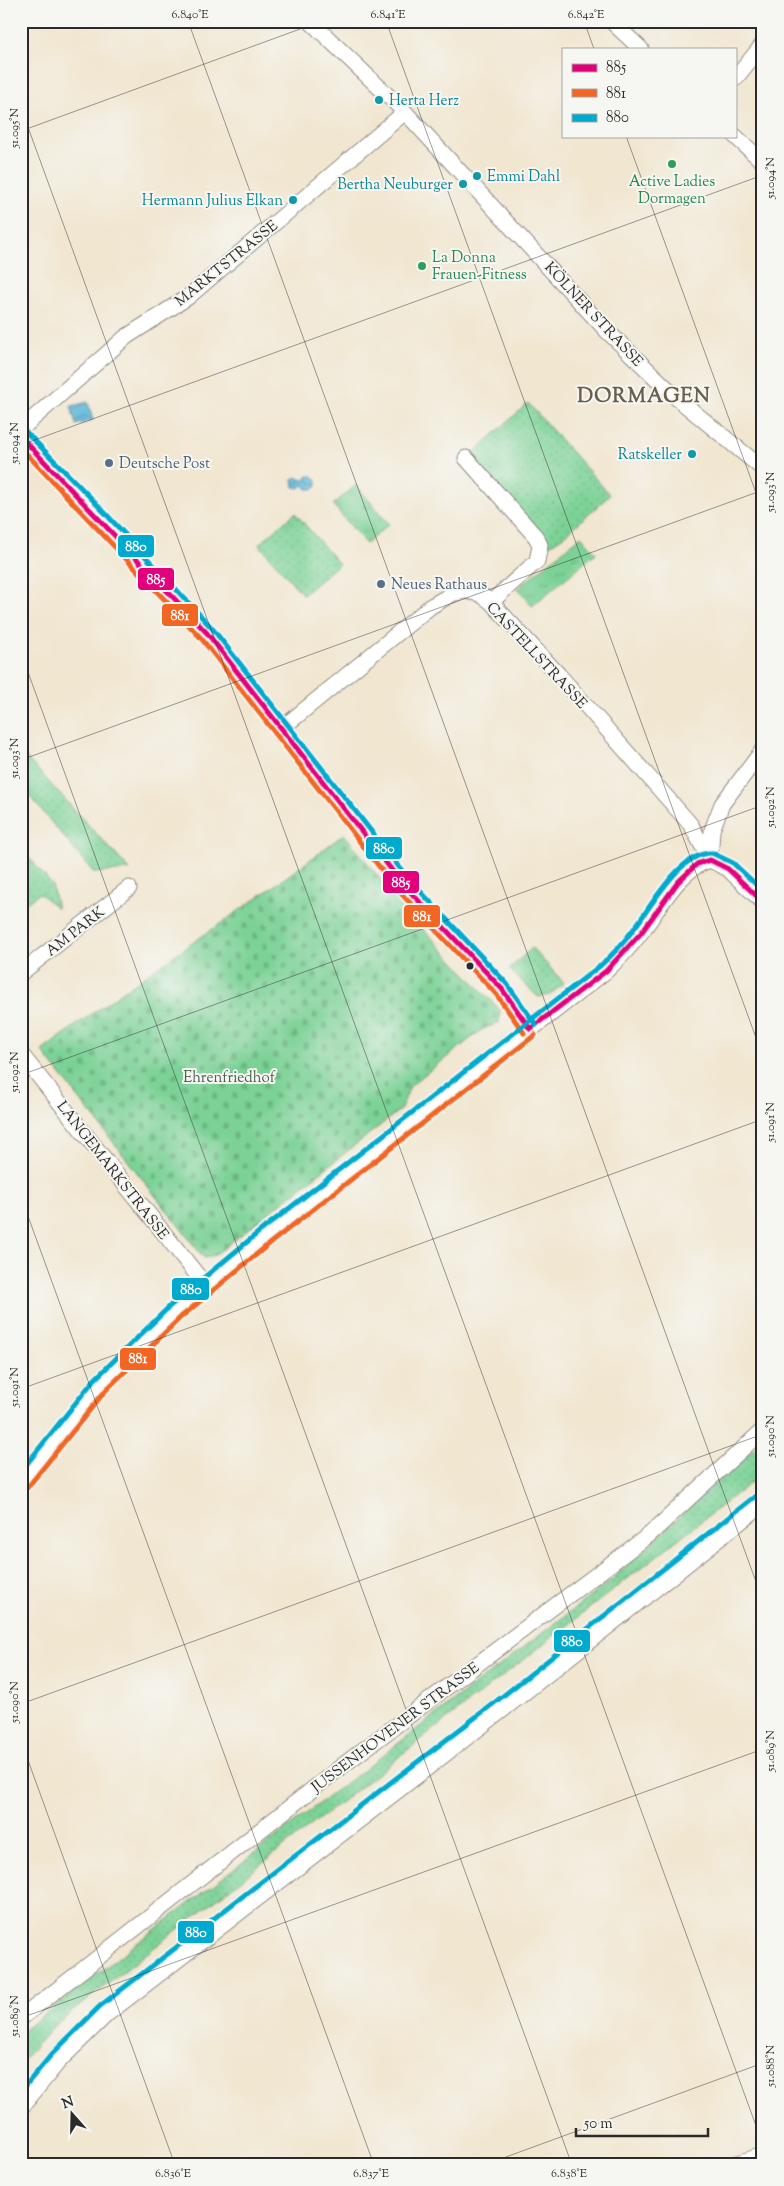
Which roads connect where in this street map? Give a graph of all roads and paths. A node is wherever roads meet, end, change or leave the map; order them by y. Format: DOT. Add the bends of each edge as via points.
graph roads {
  1 [pos="310,21"];
  2 [pos="611,21"];
  3 [pos="763,44"];
  4 [pos="640,48"];
  5 [pos="736,78"];
  6 [pos="405,112"];
  7 [pos="736,137"];
  8 [pos="763,162"];
  9 [pos="22,438"];
  10 [pos="466,458"];
  11 [pos="763,469"];
  12 [pos="491,602"];
  13 [pos="281,728"];
  14 [pos="760,753"];
  15 [pos="710,860"];
  16 [pos="130,888"];
  17 [pos="763,902"];
  18 [pos="21,973"];
  19 [pos="530,1029"];
  20 [pos="21,1054"];
  21 [pos="206,1286"];
  22 [pos="763,1430"];
  23 [pos="21,1483"];
  24 [pos="763,1500"];
  25 [pos="21,2018"];
  26 [pos="21,2103"];
  27 [pos="763,2155"];
  28 [pos="731,2165"];
  1 -- 6 [label="street, KÖLNER STRASSE"];
  2 -- 4 [label="street"];
  3 -- 5 [label="street"];
  6 -- 9 [label="street, MARKTSTRASSE" via="188,297 126,337 88,370"];
  6 -- 11 [label="street, KÖLNER STRASSE" via="612,336 678,399"];
  7 -- 8 [label="street"];
  9 -- 13 [label="street" via="189,612"];
  10 -- 12 [label="street" via="540,545 537,561"];
  12 -- 13 [label="street, CASTELLSTRASSE" via="480,594 465,591 437,602"];
  12 -- 15 [label="street, CASTELLSTRASSE" via="690,825"];
  13 -- 19 [label="street" via="400,882 502,989"];
  14 -- 15 [label="street" via="722,804 712,830"];
  15 -- 17 [label="street" via="728,869"];
  15 -- 19 [label="street" via="697,864 678,882 641,933 606,971"];
  16 -- 18 [label="street, AM PARK"];
  19 -- 21 [label="street"];
  20 -- 21 [label="street, LANGEMARKSTRASSE"];
  21 -- 23 [label="street" via="117,1367"];
  22 -- 25 [label="street, JUSSENHOVENER STRASSE" via="649,1535 346,1763"];
  24 -- 26 [label="main road" via="499,1709 104,2012 56,2060"];
  27 -- 28 [label="street"];
}
